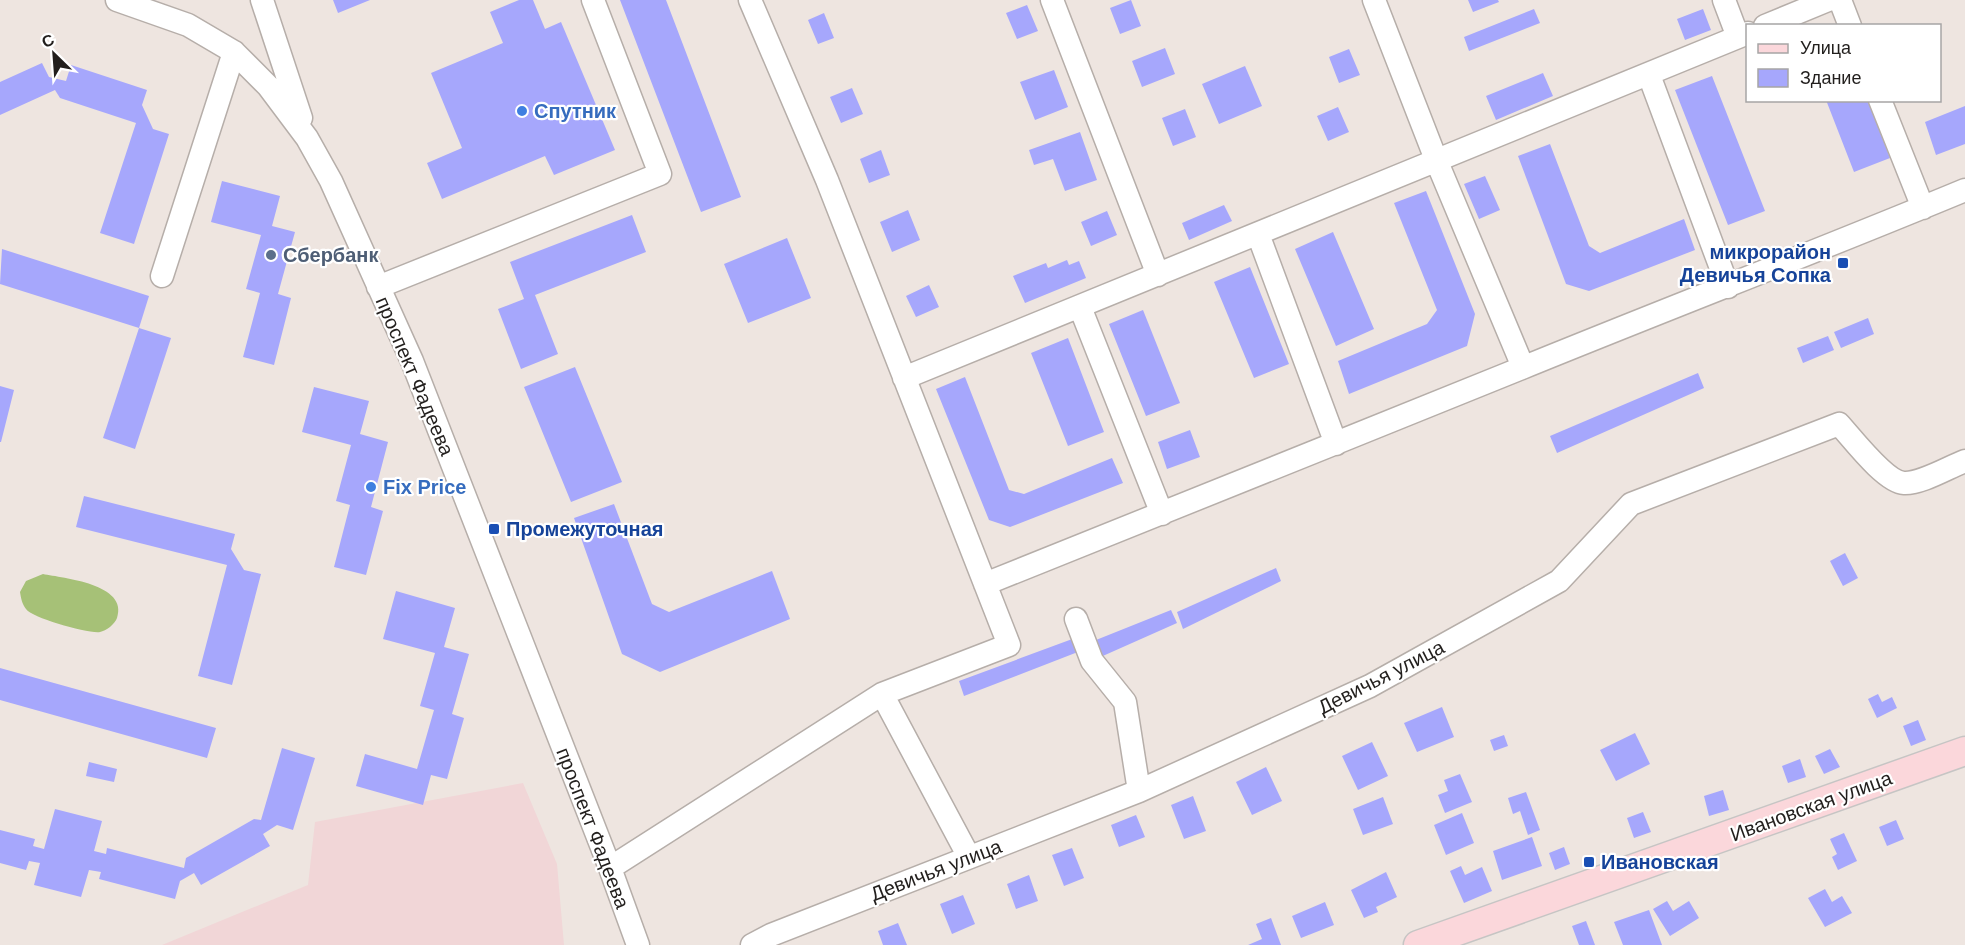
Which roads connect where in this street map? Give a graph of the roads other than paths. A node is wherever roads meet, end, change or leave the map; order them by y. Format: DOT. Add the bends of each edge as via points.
graph roads {
  1 [pos="117,0"];
  2 [pos="262,0"];
  3 [pos="593,0"];
  4 [pos="750,0"];
  5 [pos="1052,0"];
  6 [pos="1374,0"];
  7 [pos="1724,0"];
  8 [pos="1828,0"];
  9 [pos="1840,0"];
  10 [pos="1770,24"];
  11 [pos="1849,24"];
  12 [pos="1743,35"];
  13 [pos="234,52"];
  14 [pos="282,60"];
  15 [pos="255,72"];
  16 [pos="1648,75"];
  17 [pos="1881,102"];
  18 [pos="307,138"];
  19 [pos="1437,162"];
  20 [pos="1965,190"];
  21 [pos="1923,208"];
  22 [pos="1258,234"];
  23 [pos="1158,275"];
  24 [pos="162,276"];
  25 [pos="378,287"];
  26 [pos="1728,287"];
  27 [pos="1080,307"];
  28 [pos="1523,367"];
  29 [pos="904,378"];
  30 [pos="1336,444"];
  31 [pos="1965,460"];
  32 [pos="1162,514"];
  33 [pos="985,584"];
  34 [pos="1076,620"];
  35 [pos="882,694"];
  36 [pos="1965,751"];
  37 [pos="1138,791"];
  38 [pos="969,857"];
  39 [pos="610,868"];
  40 [pos="638,945"];
  41 [pos="752,945"];
  42 [pos="1418,945"];
  1 -- 13 [label="street, проспект Фадеева" via="188,25"];
  2 -- 14 [label="street"];
  3 -- 25 [label="street" via="660,174"];
  4 -- 29 [label="street" via="827,180"];
  5 -- 23 [label="street"];
  6 -- 19 [label="street"];
  7 -- 12 [label="street"];
  8 -- 10 [label="street"];
  9 -- 11 [label="street"];
  12 -- 16 [label="street"];
  13 -- 15 [label="street, проспект Фадеева"];
  13 -- 24 [label="street"];
  14 -- 15 [label="street" via="266,71"];
  14 -- 18 [label="street"];
  15 -- 18 [label="street, проспект Фадеева"];
  16 -- 19 [label="street"];
  16 -- 26 [label="street"];
  17 -- 21 [label="street"];
  18 -- 25 [label="street, проспект Фадеева" via="331,181"];
  19 -- 22 [label="street"];
  19 -- 28 [label="street"];
  20 -- 21 [label="street"];
  21 -- 26 [label="street"];
  22 -- 23 [label="street"];
  22 -- 30 [label="street"];
  23 -- 27 [label="street"];
  25 -- 39 [label="street, проспект Фадеева" via="412,361"];
  26 -- 28 [label="street"];
  27 -- 29 [label="street"];
  27 -- 32 [label="street"];
  28 -- 30 [label="street"];
  29 -- 33 [label="street"];
  30 -- 32 [label="street"];
  31 -- 37 [label="street, Девичья улица" via="1903,483 1887,475 1839,424 1631,504 1559,581 1370,686"];
  32 -- 33 [label="street"];
  33 -- 35 [label="street" via="1008,645"];
  34 -- 37 [label="street" via="1092,661 1125,702"];
  35 -- 38 [label="street"];
  35 -- 39 [label="street"];
  36 -- 42 [label="main road, Ивановская улица"];
  37 -- 38 [label="street, Девичья улица"];
  38 -- 41 [label="street, Девичья улица"];
  39 -- 40 [label="street, проспект Фадеева"];
}
